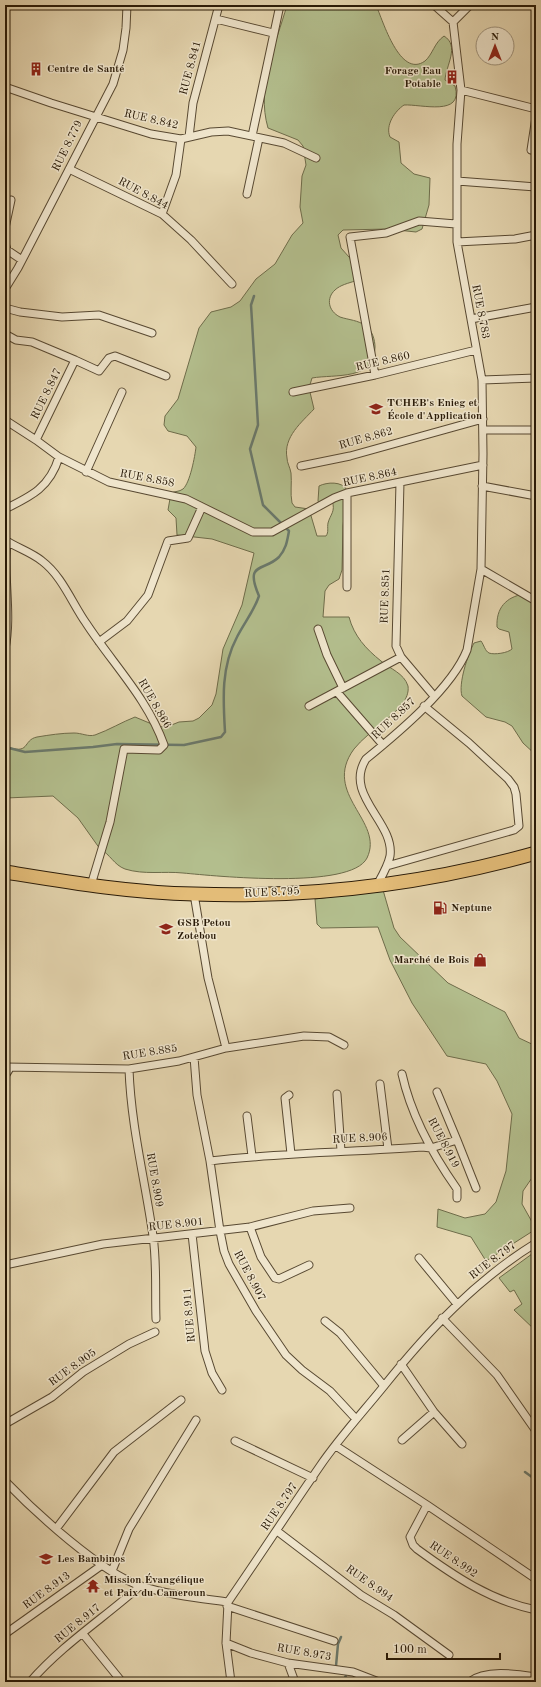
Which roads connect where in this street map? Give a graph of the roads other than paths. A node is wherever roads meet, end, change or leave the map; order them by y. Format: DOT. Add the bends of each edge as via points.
graph roads {
  1 [pos="126,5"];
  2 [pos="219,5"];
  3 [pos="280,5"];
  4 [pos="434,5"];
  5 [pos="470,5"];
  6 [pos="216,19"];
  7 [pos="453,22"];
  8 [pos="273,33"];
  9 [pos="5,87"];
  10 [pos="461,90"];
  11 [pos="536,109"];
  12 [pos="95,117"];
  13 [pos="536,117"];
  14 [pos="189,137"];
  15 [pos="256,137"];
  16 [pos="181,139"];
  17 [pos="531,150"];
  18 [pos="316,158"];
  19 [pos="69,169"];
  20 [pos="456,181"];
  21 [pos="536,188"];
  22 [pos="247,194"];
  23 [pos="11,200"];
  24 [pos="162,214"];
  25 [pos="456,224"];
  26 [pos="5,228"];
  27 [pos="536,236"];
  28 [pos="457,242"];
  29 [pos="5,243"];
  30 [pos="22,260"];
  31 [pos="232,284"];
  32 [pos="5,289"];
  33 [pos="536,307"];
  34 [pos="5,308"];
  35 [pos="471,319"];
  36 [pos="152,333"];
  37 [pos="5,334"];
  38 [pos="476,350"];
  39 [pos="75,360"];
  40 [pos="375,375"];
  41 [pos="166,376"];
  42 [pos="536,378"];
  43 [pos="482,380"];
  44 [pos="122,392"];
  45 [pos="293,392"];
  46 [pos="482,419"];
  47 [pos="5,420"];
  48 [pos="483,430"];
  49 [pos="536,430"];
  50 [pos="36,440"];
  51 [pos="59,457"];
  52 [pos="483,465"];
  53 [pos="301,466"];
  54 [pos="86,472"];
  55 [pos="400,482"];
  56 [pos="482,486"];
  57 [pos="347,493"];
  58 [pos="536,496"];
  59 [pos="202,507"];
  60 [pos="5,509"];
  61 [pos="246,530"];
  62 [pos="6,541"];
  63 [pos="481,569"];
  64 [pos="347,587"];
  65 [pos="536,601"];
  66 [pos="318,629"];
  67 [pos="100,642"];
  68 [pos="5,649"];
  69 [pos="402,658"];
  70 [pos="340,690"];
  71 [pos="434,696"];
  72 [pos="309,706"];
  73 [pos="424,706"];
  74 [pos="383,745"];
  75 [pos="536,853"];
  76 [pos="387,866"];
  77 [pos="5,872"];
  78 [pos="91,885"];
  79 [pos="377,885"];
  80 [pos="194,894"];
  81 [pos="344,1045"];
  82 [pos="226,1048"];
  83 [pos="194,1056"];
  84 [pos="7,1068"];
  85 [pos="129,1069"];
  86 [pos="402,1074"];
  87 [pos="5,1076"];
  88 [pos="380,1084"];
  89 [pos="437,1092"];
  90 [pos="337,1094"];
  91 [pos="289,1095"];
  92 [pos="247,1116"];
  93 [pos="457,1140"];
  94 [pos="431,1148"];
  95 [pos="388,1149"];
  96 [pos="341,1151"];
  97 [pos="291,1154"];
  98 [pos="252,1156"];
  99 [pos="210,1161"];
  100 [pos="476,1188"];
  101 [pos="457,1198"];
  102 [pos="350,1208"];
  103 [pos="250,1227"];
  104 [pos="220,1231"];
  105 [pos="192,1234"];
  106 [pos="154,1238"];
  107 [pos="536,1243"];
  108 [pos="419,1258"];
  109 [pos="5,1265"];
  110 [pos="309,1265"];
  111 [pos="457,1304"];
  112 [pos="442,1318"];
  113 [pos="156,1319"];
  114 [pos="325,1321"];
  115 [pos="155,1332"];
  116 [pos="401,1364"];
  117 [pos="384,1386"];
  118 [pos="222,1390"];
  119 [pos="181,1400"];
  120 [pos="434,1412"];
  121 [pos="356,1419"];
  122 [pos="196,1420"];
  123 [pos="5,1424"];
  124 [pos="536,1431"];
  125 [pos="402,1440"];
  126 [pos="235,1441"];
  127 [pos="462,1444"];
  128 [pos="336,1446"];
  129 [pos="313,1478"];
  130 [pos="5,1481"];
  131 [pos="427,1505"];
  132 [pos="56,1529"];
  133 [pos="277,1531"];
  134 [pos="102,1565"];
  135 [pos="112,1571"];
  136 [pos="536,1580"];
  137 [pos="140,1586"];
  138 [pos="228,1604"];
  139 [pos="536,1610"];
  140 [pos="5,1634"];
  141 [pos="83,1634"];
  142 [pos="334,1641"];
  143 [pos="226,1643"];
  144 [pos="449,1655"];
  145 [pos="288,1664"];
  146 [pos="536,1677"];
  147 [pos="30,1682"];
  148 [pos="122,1682"];
  149 [pos="231,1682"];
  150 [pos="295,1682"];
  151 [pos="379,1682"];
  152 [pos="469,1682"];
  1 -- 12 [label="street, RUE 8.779" via="123,50 113,84"];
  2 -- 6 [label="street, RUE 8.841"];
  3 -- 8 [label="street"];
  4 -- 7 [label="street"];
  5 -- 7 [label="street"];
  6 -- 8 [label="street"];
  6 -- 14 [label="street, RUE 8.841" via="193,104"];
  7 -- 10 [label="street, RUE 8.783"];
  8 -- 15 [label="street"];
  9 -- 12 [label="street, RUE 8.842"];
  10 -- 11 [label="street"];
  10 -- 20 [label="street, RUE 8.783"];
  12 -- 16 [label="street, RUE 8.842" via="151,134"];
  12 -- 19 [label="street, RUE 8.779"];
  13 -- 17 [label="street"];
  14 -- 15 [label="street, RUE 8.842" via="228,131"];
  14 -- 16 [label="street, RUE 8.842"];
  15 -- 18 [label="street, RUE 8.842" via="284,143"];
  15 -- 22 [label="street"];
  16 -- 24 [label="street" via="176,175"];
  19 -- 24 [label="street, RUE 8.844"];
  19 -- 30 [label="street, RUE 8.779"];
  20 -- 21 [label="street"];
  20 -- 25 [label="street, RUE 8.783"];
  23 -- 26 [label="street"];
  24 -- 31 [label="street, RUE 8.844" via="191,240"];
  25 -- 28 [label="street, RUE 8.783"];
  25 -- 40 [label="street" via="419,221 386,233 350,237"];
  27 -- 28 [label="street"];
  28 -- 35 [label="street, RUE 8.783"];
  29 -- 30 [label="street" via="7,250"];
  30 -- 32 [label="street, RUE 8.779"];
  33 -- 35 [label="street"];
  34 -- 36 [label="street" via="62,317 99,315"];
  35 -- 38 [label="street, RUE 8.783"];
  37 -- 39 [label="street, RUE 8.847"];
  38 -- 40 [label="street, RUE 8.860"];
  38 -- 43 [label="street, RUE 8.783"];
  39 -- 41 [label="street" via="100,371 109,358 115,356"];
  39 -- 50 [label="street, RUE 8.847"];
  40 -- 45 [label="street, RUE 8.860"];
  42 -- 43 [label="street"];
  43 -- 46 [label="street, RUE 8.783"];
  44 -- 54 [label="street"];
  46 -- 48 [label="street, RUE 8.783"];
  46 -- 53 [label="street, RUE 8.862" via="350,456"];
  47 -- 50 [label="street, RUE 8.858"];
  48 -- 49 [label="street"];
  48 -- 52 [label="street, RUE 8.783"];
  50 -- 51 [label="street, RUE 8.858"];
  51 -- 54 [label="street, RUE 8.858"];
  51 -- 60 [label="street" via="49,480 29,497"];
  52 -- 55 [label="street, RUE 8.864"];
  52 -- 56 [label="street, RUE 8.783"];
  54 -- 59 [label="street, RUE 8.858" via="109,482 186,499"];
  55 -- 57 [label="street, RUE 8.864"];
  55 -- 69 [label="street, RUE 8.851" via="396,646"];
  56 -- 58 [label="street"];
  56 -- 63 [label="street, RUE 8.783"];
  57 -- 61 [label="street, RUE 8.864" via="272,532"];
  57 -- 64 [label="street"];
  59 -- 61 [label="street, RUE 8.858"];
  59 -- 67 [label="street" via="188,538 168,542 148,595 127,620"];
  62 -- 67 [label="street, RUE 8.866" via="42,561 52,571"];
  62 -- 68 [label="street" via="8,631"];
  63 -- 65 [label="street"];
  63 -- 71 [label="street, RUE 8.857" via="467,650 459,666"];
  66 -- 70 [label="street"];
  67 -- 78 [label="street, RUE 8.866" via="146,708 164,745 159,750 124,749 110,822"];
  69 -- 70 [label="street"];
  69 -- 71 [label="street, RUE 8.851"];
  70 -- 72 [label="street"];
  70 -- 74 [label="street"];
  71 -- 73 [label="street, RUE 8.857"];
  73 -- 74 [label="street, RUE 8.857"];
  73 -- 76 [label="street" via="469,743 514,787 519,826 514,830"];
  74 -- 76 [label="street, RUE 8.857" via="366,759 360,779 362,790 389,842 390,855"];
  75 -- 79 [label="highway, RUE 8.795" via="500,863"];
  76 -- 79 [label="street, RUE 8.857"];
  77 -- 78 [label="highway, RUE 8.795"];
  78 -- 80 [label="highway, RUE 8.795"];
  79 -- 80 [label="highway, RUE 8.795" via="256,894"];
  80 -- 82 [label="street" via="208,978"];
  81 -- 82 [label="street, RUE 8.885" via="330,1036 304,1036"];
  82 -- 83 [label="street, RUE 8.885"];
  83 -- 85 [label="street, RUE 8.885"];
  83 -- 99 [label="street, RUE 8.907" via="197,1095"];
  84 -- 85 [label="street, RUE 8.885"];
  84 -- 87 [label="street"];
  85 -- 106 [label="street, RUE 8.909" via="136,1138"];
  86 -- 94 [label="street, RUE 8.919" via="424,1136"];
  88 -- 95 [label="street"];
  89 -- 93 [label="street"];
  90 -- 96 [label="street"];
  91 -- 97 [label="street" via="285,1098"];
  92 -- 98 [label="street"];
  93 -- 94 [label="street, RUE 8.906"];
  93 -- 100 [label="street"];
  94 -- 95 [label="street, RUE 8.906"];
  94 -- 101 [label="street, RUE 8.919" via="457,1189"];
  95 -- 96 [label="street, RUE 8.906"];
  96 -- 97 [label="street, RUE 8.906"];
  97 -- 98 [label="street, RUE 8.906"];
  98 -- 99 [label="street, RUE 8.906"];
  99 -- 104 [label="street, RUE 8.907"];
  102 -- 103 [label="street, RUE 8.901" via="313,1211"];
  103 -- 104 [label="street, RUE 8.901"];
  103 -- 110 [label="street" via="261,1257 275,1278"];
  104 -- 105 [label="street, RUE 8.901"];
  104 -- 121 [label="street, RUE 8.907" via="229,1264 272,1337 286,1355 330,1391"];
  105 -- 106 [label="street, RUE 8.901"];
  105 -- 118 [label="street, RUE 8.911" via="205,1351 212,1373"];
  106 -- 109 [label="street, RUE 8.901" via="66,1251"];
  106 -- 113 [label="street, RUE 8.909"];
  107 -- 111 [label="street, RUE 8.797" via="506,1262"];
  108 -- 111 [label="street"];
  111 -- 112 [label="street, RUE 8.797"];
  112 -- 116 [label="street, RUE 8.797"];
  112 -- 124 [label="street" via="497,1375"];
  114 -- 117 [label="street" via="340,1334"];
  115 -- 123 [label="street, RUE 8.905" via="129,1344 83,1372 52,1397"];
  116 -- 117 [label="street, RUE 8.797"];
  116 -- 120 [label="street"];
  117 -- 121 [label="street, RUE 8.797"];
  119 -- 132 [label="street" via="114,1452"];
  120 -- 125 [label="street"];
  120 -- 127 [label="street"];
  121 -- 128 [label="street, RUE 8.797"];
  122 -- 135 [label="street" via="129,1529"];
  126 -- 129 [label="street"];
  128 -- 129 [label="street, RUE 8.797"];
  128 -- 131 [label="street"];
  129 -- 133 [label="street, RUE 8.797"];
  130 -- 132 [label="street"];
  131 -- 136 [label="street"];
  131 -- 139 [label="street, RUE 8.992" via="410,1537 417,1550 478,1590 500,1600"];
  132 -- 134 [label="street"];
  133 -- 138 [label="street, RUE 8.797"];
  133 -- 144 [label="street, RUE 8.994" via="361,1595 394,1615"];
  134 -- 135 [label="street"];
  134 -- 140 [label="street, RUE 8.913"];
  135 -- 137 [label="street"];
  137 -- 138 [label="street"];
  137 -- 141 [label="street, RUE 8.917"];
  138 -- 142 [label="street"];
  138 -- 143 [label="street"];
  141 -- 147 [label="street, RUE 8.917"];
  141 -- 148 [label="street"];
  143 -- 145 [label="street, RUE 8.973"];
  143 -- 149 [label="street"];
  145 -- 150 [label="street"];
  145 -- 151 [label="street, RUE 8.973" via="353,1672"];
  146 -- 152 [label="street" via="486,1675"];
}
